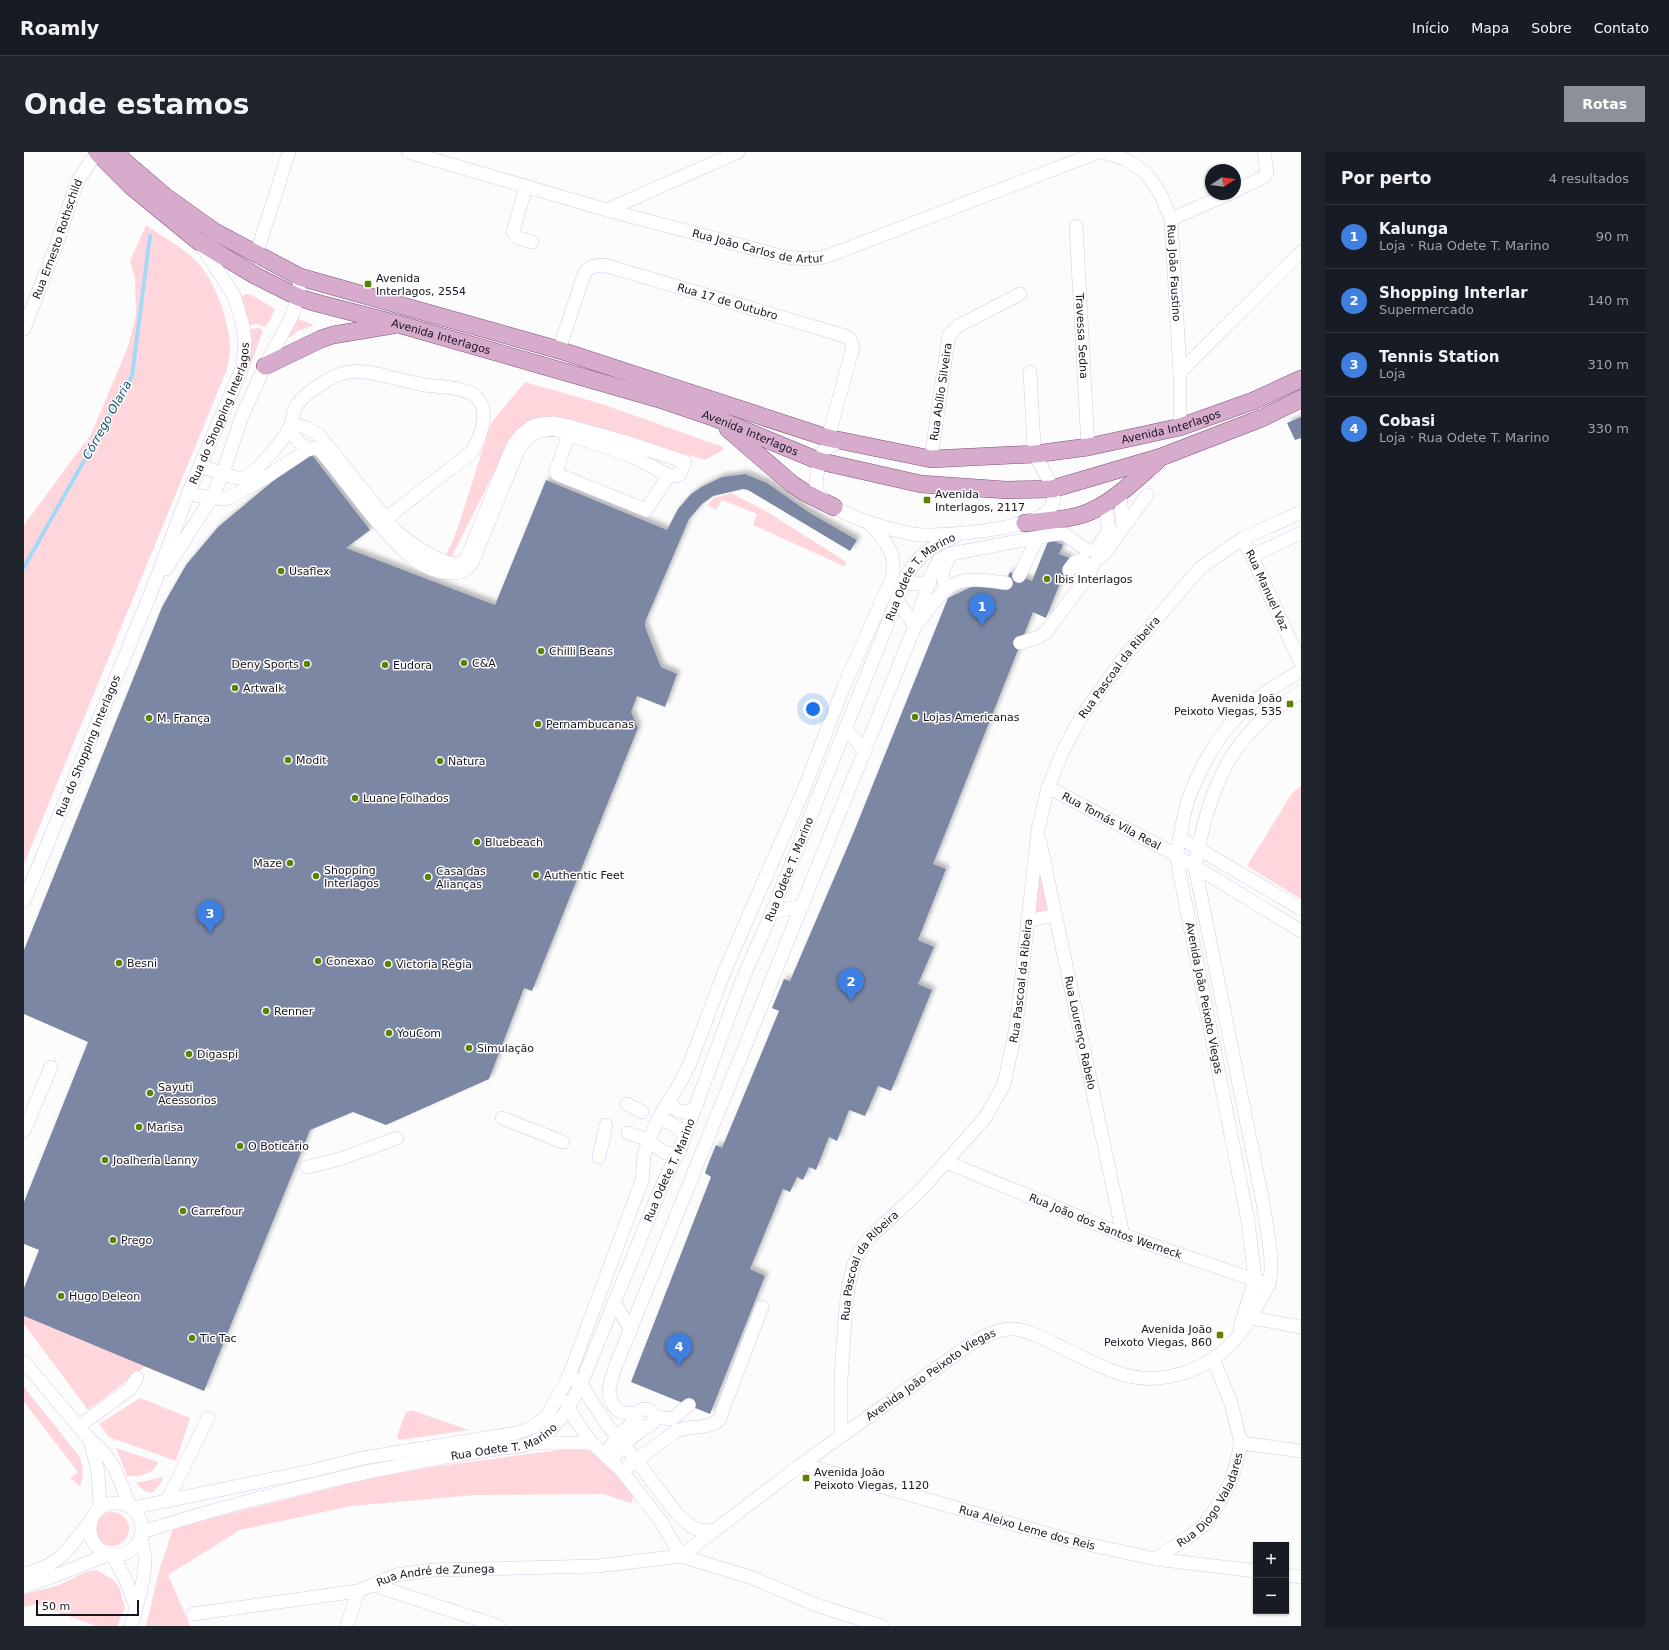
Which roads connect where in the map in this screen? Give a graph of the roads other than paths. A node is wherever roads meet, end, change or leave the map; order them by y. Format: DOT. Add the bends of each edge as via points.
graph roads {
  1 [pos="97,152"];
  2 [pos="116,152"];
  3 [pos="289,152"];
  4 [pos="408,152"];
  5 [pos="738,152"];
  6 [pos="1099,152"];
  7 [pos="1103,152"];
  8 [pos="1264,152"];
  9 [pos="526,186"];
  10 [pos="1241,189"];
  11 [pos="1215,200"];
  12 [pos="607,210"];
  13 [pos="1171,219"];
  14 [pos="1076,226"];
  15 [pos="198,241"];
  16 [pos="532,242"];
  17 [pos="1301,252"];
  18 [pos="256,255"];
  19 [pos="300,278"];
  20 [pos="1020,294"];
  21 [pos="298,297"];
  22 [pos="398,324"];
  23 [pos="24,330"];
  24 [pos="559,350"];
  25 [pos="265,366"];
  26 [pos="1030,372"];
  27 [pos="1180,372"];
  28 [pos="1301,379"];
  29 [pos="1301,399"];
  30 [pos="715,418"];
  31 [pos="290,427"];
  32 [pos="1180,427"];
  33 [pos="568,434"];
  34 [pos="835,440"];
  35 [pos="1088,447"];
  36 [pos="307,450"];
  37 [pos="1035,454"];
  38 [pos="670,457"];
  39 [pos="1161,457"];
  40 [pos="931,459"];
  41 [pos="818,461"];
  42 [pos="201,466"];
  43 [pos="223,473"];
  44 [pos="664,473"];
  45 [pos="1052,489"];
  46 [pos="1120,493"];
  47 [pos="188,494"];
  48 [pos="1147,495"];
  49 [pos="212,497"];
  50 [pos="1105,503"];
  51 [pos="834,507"];
  52 [pos="1301,512"];
  53 [pos="383,522"];
  54 [pos="1025,523"];
  55 [pos="870,524"];
  56 [pos="1123,528"];
  57 [pos="1301,533"];
  58 [pos="959,534"];
  59 [pos="1038,537"];
  60 [pos="1242,539"];
  61 [pos="950,554"];
  62 [pos="1091,556"];
  63 [pos="1252,556"];
  64 [pos="470,559"];
  65 [pos="1069,570"];
  66 [pos="1020,576"];
  67 [pos="930,582"];
  68 [pos="904,583"];
  69 [pos="1006,583"];
  70 [pos="947,588"];
  71 [pos="152,590"];
  72 [pos="897,600"];
  73 [pos="915,626"];
  74 [pos="1020,643"];
  75 [pos="1301,664"];
  76 [pos="1301,671"];
  77 [pos="1301,692"];
  78 [pos="846,728"];
  79 [pos="865,752"];
  80 [pos="1048,787"];
  81 [pos="1038,830"];
  82 [pos="1180,838"];
  83 [pos="1198,849"];
  84 [pos="1176,855"];
  85 [pos="1194,867"];
  86 [pos="24,901"];
  87 [pos="802,906"];
  88 [pos="1301,909"];
  89 [pos="772,912"];
  90 [pos="1056,915"];
  91 [pos="1028,921"];
  92 [pos="1301,931"];
  93 [pos="51,1067"];
  94 [pos="669,1100"];
  95 [pos="627,1104"];
  96 [pos="694,1109"];
  97 [pos="642,1112"];
  98 [pos="502,1118"];
  99 [pos="657,1121"];
  100 [pos="606,1125"];
  101 [pos="24,1131"];
  102 [pos="628,1134"];
  103 [pos="684,1137"];
  104 [pos="397,1138"];
  105 [pos="649,1141"];
  106 [pos="563,1142"];
  107 [pos="680,1151"];
  108 [pos="599,1157"];
  109 [pos="946,1162"];
  110 [pos="307,1167"];
  111 [pos="1123,1235"];
  112 [pos="1255,1280"];
  113 [pos="1269,1284"];
  114 [pos="614,1302"];
  115 [pos="762,1307"];
  116 [pos="1252,1318"];
  117 [pos="1301,1327"];
  118 [pos="631,1330"];
  119 [pos="1213,1359"];
  120 [pos="24,1362"];
  121 [pos="568,1376"];
  122 [pos="137,1378"];
  123 [pos="581,1384"];
  124 [pos="561,1391"];
  125 [pos="689,1405"];
  126 [pos="569,1408"];
  127 [pos="208,1418"];
  128 [pos="639,1420"];
  129 [pos="79,1426"];
  130 [pos="841,1436"];
  131 [pos="90,1440"];
  132 [pos="621,1441"];
  133 [pos="531,1443"];
  134 [pos="592,1443"];
  135 [pos="1242,1443"];
  136 [pos="1301,1451"];
  137 [pos="608,1458"];
  138 [pos="636,1460"];
  139 [pos="802,1464"];
  140 [pos="622,1471"];
  141 [pos="167,1501"];
  142 [pos="100,1507"];
  143 [pos="131,1507"];
  144 [pos="91,1520"];
  145 [pos="713,1531"];
  146 [pos="142,1535"];
  147 [pos="110,1554"];
  148 [pos="681,1556"];
  149 [pos="1155,1559"];
  150 [pos="1253,1571"];
  151 [pos="24,1574"];
  152 [pos="1289,1576"];
  153 [pos="1301,1578"];
  154 [pos="374,1585"];
  155 [pos="24,1587"];
  156 [pos="358,1591"];
  157 [pos="136,1609"];
  158 [pos="193,1614"];
  159 [pos="131,1626"];
  160 [pos="347,1626"];
  161 [pos="498,1626"];
  162 [pos="882,1626"];
  1 -- 15 [label="main road, Avenida Interlagos" via="131,186"];
  1 -- 23 [label="street, Rua Ernesto Rothschild" via="75,188"];
  2 -- 18 [label="main road, Avenida Interlagos" via="166,197 215,232"];
  3 -- 18 [label="street"];
  4 -- 9 [label="street, Rua João Carlos de Artur"];
  5 -- 12 [label="street"];
  6 -- 12 [label="street, Rua João Carlos de Artur" via="825,258 797,259 781,256"];
  7 -- 13 [label="street, Rua João Faustino" via="1125,159 1146,172 1161,195"];
  8 -- 10 [label="street" via="1264,178"];
  9 -- 12 [label="street, Rua João Carlos de Artur"];
  9 -- 16 [label="street" via="513,232 518,238"];
  11 -- 13 [label="street"];
  13 -- 27 [label="street, Rua João Faustino"];
  14 -- 35 [label="street, Travessa Sedna"];
  15 -- 21 [label="main road, Avenida Interlagos" via="256,276"];
  15 -- 42 [label="street, Rua do Shopping Interlagos" via="234,296 245,341 243,366"];
  17 -- 27 [label="street"];
  18 -- 19 [label="main road, Avenida Interlagos"];
  19 -- 21 [label="street, Rua do Shopping Interlagos"];
  19 -- 24 [label="main road, Avenida Interlagos"];
  20 -- 40 [label="street, Rua Abílio Silveira" via="958,326 949,335"];
  21 -- 22 [label="main road, Avenida Interlagos"];
  21 -- 25 [label="street, Rua do Shopping Interlagos" via="292,316"];
  22 -- 25 [label="main road" via="327,337"];
  22 -- 30 [label="main road, Avenida Interlagos" via="659,399"];
  24 -- 34 [label="main road, Avenida Interlagos"];
  24 -- 34 [label="street, Rua 17 de Outubro" via="585,272 597,265 845,336 850,339 853,347"];
  25 -- 43 [label="street, Rua do Shopping Interlagos" via="242,416"];
  26 -- 37 [label="street"];
  27 -- 32 [label="street, Rua João Faustino"];
  28 -- 32 [label="main road, Avenida Interlagos" via="1253,401"];
  29 -- 39 [label="main road, Avenida Interlagos" via="1262,418"];
  30 -- 41 [label="main road, Avenida Interlagos"];
  30 -- 51 [label="main road" via="792,484"];
  31 -- 36 [label="street"];
  31 -- 43 [label="street" via="262,465 248,476 240,478"];
  31 -- 53 [label="street" via="305,427 319,435"];
  31 -- 53 [label="street" via="297,404 328,380 350,372 465,390 476,396 482,403 482,428 472,452"];
  32 -- 35 [label="main road, Avenida Interlagos"];
  33 -- 44 [label="street" via="634,457"];
  33 -- 44 [label="street" via="557,474 608,495 646,510"];
  33 -- 64 [label="street" via="552,429 543,430 526,439 519,448"];
  34 -- 40 [label="main road, Avenida Interlagos"];
  34 -- 41 [label="street" via="822,451"];
  35 -- 37 [label="main road, Avenida Interlagos"];
  36 -- 49 [label="street" via="234,496 224,499"];
  36 -- 53 [label="street" via="320,450"];
  37 -- 40 [label="main road, Avenida Interlagos"];
  37 -- 45 [label="street"];
  38 -- 44 [label="street" via="662,464"];
  38 -- 44 [label="street" via="685,462 677,476"];
  38 -- 64 [label="street" via="565,425 553,423 531,427 514,444"];
  39 -- 45 [label="main road, Avenida Interlagos"];
  39 -- 46 [label="main road"];
  41 -- 45 [label="main road, Avenida Interlagos" via="921,484 1006,490"];
  41 -- 51 [label="street" via="817,490"];
  42 -- 43 [label="street"];
  42 -- 47 [label="street, Rua do Shopping Interlagos"];
  43 -- 49 [label="street, Rua do Shopping Interlagos"];
  45 -- 54 [label="street" via="1053,503 1050,510"];
  46 -- 50 [label="main road"];
  46 -- 56 [label="street"];
  47 -- 49 [label="street"];
  47 -- 71 [label="street, Rua do Shopping Interlagos"];
  48 -- 56 [label="street"];
  49 -- 71 [label="street, Rua do Shopping Interlagos"];
  50 -- 54 [label="main road" via="1073,517"];
  50 -- 62 [label="street" via="1109,530"];
  51 -- 55 [label="street"];
  52 -- 60 [label="street, Rua Pascoal da Ribeira"];
  53 -- 64 [label="street" via="432,556 458,563"];
  54 -- 58 [label="street"];
  55 -- 58 [label="street" via="914,534"];
  55 -- 94 [label="street, Rua Odete T. Marino" via="890,548 894,569 892,578 725,970 690,1063"];
  56 -- 62 [label="street" via="1105,553"];
  57 -- 63 [label="street"];
  58 -- 68 [label="street, Rua Odete T. Marino" via="928,549 913,565"];
  59 -- 61 [label="street"];
  59 -- 62 [label="street" via="1064,534"];
  59 -- 66 [label="street"];
  60 -- 63 [label="street, Rua Manuel Vaz"];
  60 -- 80 [label="street, Rua Pascoal da Ribeira" via="1200,568 1125,656 1081,717"];
  61 -- 67 [label="street" via="939,560"];
  61 -- 70 [label="street" via="942,575"];
  62 -- 65 [label="street" via="1075,562"];
  62 -- 74 [label="street" via="1088,576 1046,632"];
  63 -- 75 [label="street, Rua Manuel Vaz"];
  67 -- 68 [label="street"];
  67 -- 73 [label="street"];
  68 -- 72 [label="street, Rua Odete T. Marino"];
  69 -- 70 [label="street" via="976,579 966,580"];
  70 -- 73 [label="street"];
  71 -- 86 [label="street, Rua do Shopping Interlagos"];
  72 -- 73 [label="street"];
  72 -- 78 [label="street, Rua Odete T. Marino"];
  73 -- 79 [label="street"];
  76 -- 82 [label="street, Avenida João Peixoto Viegas" via="1271,688 1225,728 1196,780 1186,806"];
  77 -- 83 [label="street, Avenida João Peixoto Viegas" via="1270,712 1248,734 1230,758 1214,788 1204,818"];
  78 -- 79 [label="street"];
  78 -- 89 [label="street, Rua Odete T. Marino"];
  79 -- 87 [label="street"];
  80 -- 81 [label="street, Rua Pascoal da Ribeira"];
  80 -- 84 [label="street, Rua Tomás Vila Real"];
  81 -- 90 [label="street, Rua Lourenço Rabelo"];
  81 -- 91 [label="street, Rua Pascoal da Ribeira"];
  82 -- 83 [label="street"];
  82 -- 84 [label="street, Avenida João Peixoto Viegas"];
  83 -- 85 [label="street, Avenida João Peixoto Viegas"];
  83 -- 88 [label="street"];
  84 -- 85 [label="street, Rua Tomás Vila Real"];
  84 -- 112 [label="street, Avenida João Peixoto Viegas" via="1248,1221"];
  85 -- 92 [label="street, Rua Tomás Vila Real"];
  85 -- 113 [label="street, Avenida João Peixoto Viegas" via="1263,1203 1271,1258"];
  87 -- 89 [label="street"];
  87 -- 118 [label="street"];
  89 -- 96 [label="street, Rua Odete T. Marino" via="743,978"];
  90 -- 91 [label="street"];
  90 -- 111 [label="street, Rua Lourenço Rabelo"];
  91 -- 109 [label="street, Rua Pascoal da Ribeira" via="1016,1028 1004,1084 985,1118"];
  93 -- 101 [label="street"];
  94 -- 96 [label="street" via="677,1111 686,1112"];
  94 -- 99 [label="street, Rua Odete T. Marino"];
  95 -- 97 [label="street"];
  96 -- 103 [label="street, Rua Odete T. Marino"];
  98 -- 106 [label="street"];
  99 -- 103 [label="street" via="671,1123"];
  99 -- 105 [label="street, Rua Odete T. Marino"];
  100 -- 108 [label="street"];
  102 -- 105 [label="street"];
  103 -- 107 [label="street, Rua Odete T. Marino"];
  104 -- 110 [label="street" via="340,1159"];
  105 -- 107 [label="street" via="662,1152"];
  105 -- 121 [label="street, Rua Odete T. Marino" via="644,1154 638,1191"];
  107 -- 114 [label="street, Rua Odete T. Marino" via="661,1188"];
  109 -- 111 [label="street, Rua João dos Santos Werneck"];
  109 -- 130 [label="street, Rua Pascoal da Ribeira" via="918,1193 870,1237 854,1264 844,1319"];
  111 -- 112 [label="street, Rua João dos Santos Werneck"];
  112 -- 113 [label="street, Rua João dos Santos Werneck"];
  112 -- 119 [label="street, Avenida João Peixoto Viegas" via="1240,1327"];
  113 -- 116 [label="street, Avenida João Peixoto Viegas"];
  114 -- 118 [label="street"];
  114 -- 123 [label="street, Rua Odete T. Marino"];
  115 -- 138 [label="street" via="719,1420 713,1425 676,1431"];
  116 -- 117 [label="street"];
  116 -- 119 [label="street, Avenida João Peixoto Viegas" via="1229,1347"];
  118 -- 128 [label="street" via="614,1370 609,1394 617,1409"];
  119 -- 130 [label="street, Avenida João Peixoto Viegas" via="1195,1369 1171,1376 1135,1377 1118,1373 1036,1336 1015,1329 1000,1330 972,1343"];
  119 -- 135 [label="street, Rua Diogo Valadares" via="1231,1403"];
  120 -- 129 [label="street"];
  121 -- 123 [label="street"];
  121 -- 124 [label="street, Rua Odete T. Marino"];
  122 -- 129 [label="street" via="130,1388"];
  123 -- 126 [label="street, Rua Odete T. Marino"];
  123 -- 132 [label="street" via="605,1422"];
  124 -- 126 [label="street"];
  124 -- 141 [label="street, Rua Odete T. Marino" via="547,1416 531,1428 517,1433 363,1458"];
  125 -- 128 [label="street" via="672,1419 654,1417 644,1409"];
  126 -- 133 [label="street, Rua Odete T. Marino" via="554,1426"];
  126 -- 134 [label="street"];
  127 -- 141 [label="street"];
  128 -- 132 [label="street"];
  129 -- 131 [label="street"];
  130 -- 139 [label="street, Avenida João Peixoto Viegas"];
  131 -- 142 [label="street" via="98,1472"];
  131 -- 143 [label="street" via="103,1450 120,1478"];
  132 -- 137 [label="street"];
  132 -- 138 [label="street"];
  133 -- 134 [label="street"];
  133 -- 146 [label="street, Rua Odete T. Marino" via="356,1474 207,1513"];
  134 -- 137 [label="street"];
  135 -- 136 [label="street"];
  135 -- 149 [label="street, Rua Diogo Valadares" via="1230,1484 1205,1524"];
  137 -- 140 [label="street"];
  138 -- 140 [label="street"];
  138 -- 145 [label="street" via="685,1522 699,1530"];
  139 -- 145 [label="street, Avenida João Peixoto Viegas"];
  139 -- 149 [label="street, Rua Aleixo Leme dos Reis" via="1069,1540"];
  140 -- 148 [label="street" via="660,1520"];
  141 -- 143 [label="street, Rua Odete T. Marino"];
  142 -- 143 [label="street" via="120,1502"];
  142 -- 144 [label="street"];
  143 -- 146 [label="street" via="141,1519"];
  144 -- 147 [label="street" via="91,1538 96,1546"];
  144 -- 151 [label="street" via="59,1559 50,1566"];
  145 -- 148 [label="street, Avenida João Peixoto Viegas"];
  146 -- 147 [label="street" via="138,1544 130,1551 121,1555"];
  146 -- 157 [label="street" via="145,1556"];
  147 -- 155 [label="street"];
  147 -- 157 [label="street" via="125,1578"];
  148 -- 154 [label="street, Rua André de Zunega" via="598,1566 433,1570 396,1575"];
  148 -- 162 [label="street" via="753,1578 819,1606"];
  149 -- 150 [label="street, Rua Aleixo Leme dos Reis"];
  152 -- 153 [label="street"];
  154 -- 156 [label="street, Rua André de Zunega"];
  154 -- 161 [label="street"];
  156 -- 158 [label="street, Rua André de Zunega"];
  156 -- 160 [label="street"];
  157 -- 159 [label="street"];
}
